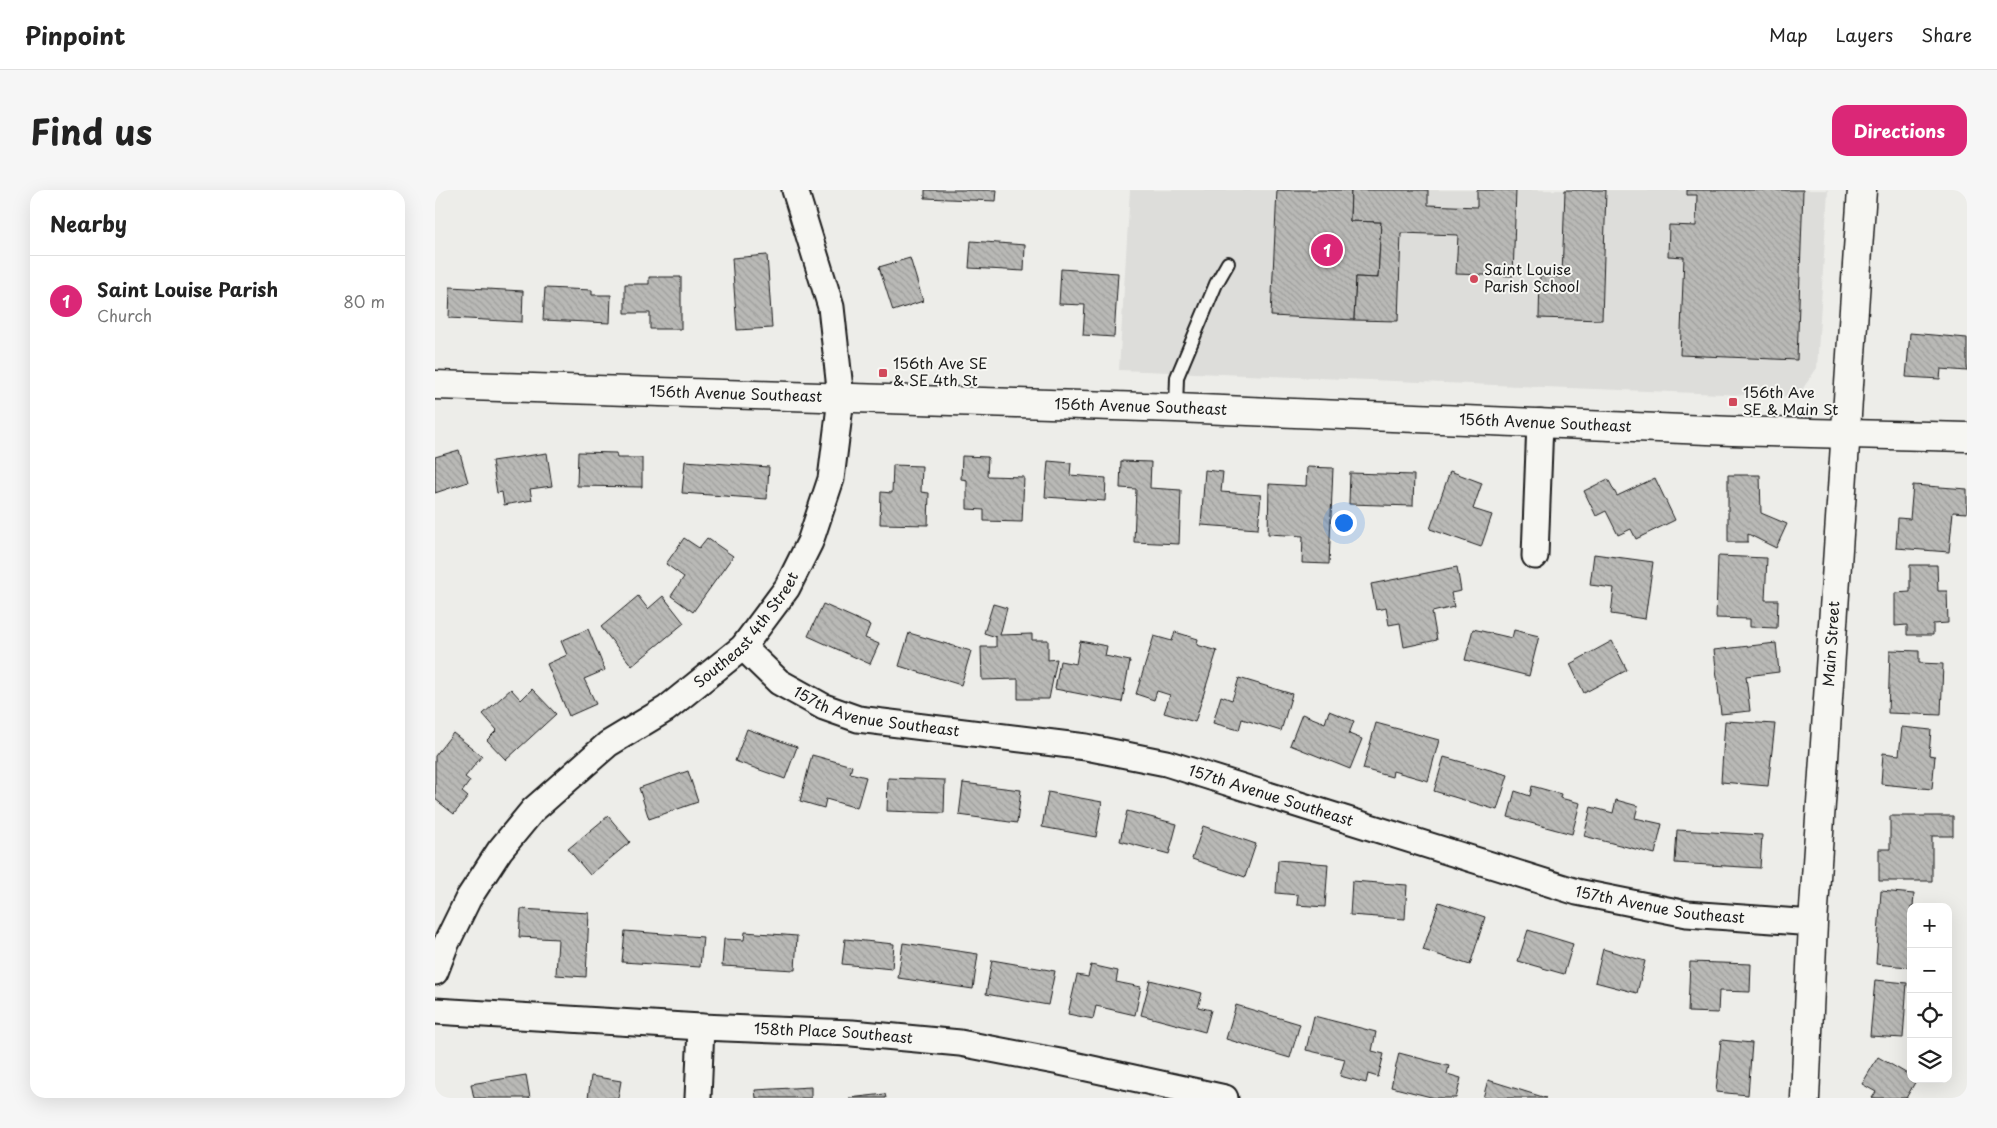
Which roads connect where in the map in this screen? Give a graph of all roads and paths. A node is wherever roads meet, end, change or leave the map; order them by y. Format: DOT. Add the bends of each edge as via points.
graph roads {
  1 [pos="795,190"];
  2 [pos="1863,190"];
  3 [pos="1229,263"];
  4 [pos="435,385"];
  5 [pos="841,398"];
  6 [pos="1175,408"];
  7 [pos="1540,422"];
  8 [pos="1846,433"];
  9 [pos="1967,437"];
  10 [pos="1535,556"];
  11 [pos="743,647"];
  12 [pos="1813,923"];
  13 [pos="435,972"];
  14 [pos="435,1011"];
  15 [pos="701,1027"];
  16 [pos="698,1098"];
  17 [pos="1225,1098"];
  18 [pos="1805,1098"];
  1 -- 5 [label="street, Southeast 4th Street" via="831,308"];
  2 -- 8 [label="street, Main Street"];
  3 -- 6 [label="lane" via="1216,284 1177,377"];
  4 -- 5 [label="street, 156th Avenue Southeast"];
  5 -- 6 [label="street, 156th Avenue Southeast"];
  5 -- 11 [label="street, Southeast 4th Street" via="831,479 810,542 787,588"];
  6 -- 7 [label="street, 156th Avenue Southeast"];
  7 -- 8 [label="street, 156th Avenue Southeast"];
  7 -- 10 [label="street"];
  8 -- 9 [label="street, 156th Avenue Southeast"];
  8 -- 12 [label="street, Main Street"];
  11 -- 12 [label="street, 157th Avenue Southeast" via="779,682 824,707 858,718 1086,747 1166,763 1577,892 1687,914"];
  11 -- 13 [label="street, Southeast 4th Street" via="666,709 608,744 533,810 500,850 468,900"];
  12 -- 18 [label="street, Main Street"];
  14 -- 15 [label="street, 158th Place Southeast"];
  15 -- 16 [label="street"];
  15 -- 17 [label="street, 158th Place Southeast" via="852,1033 960,1043"];
}
